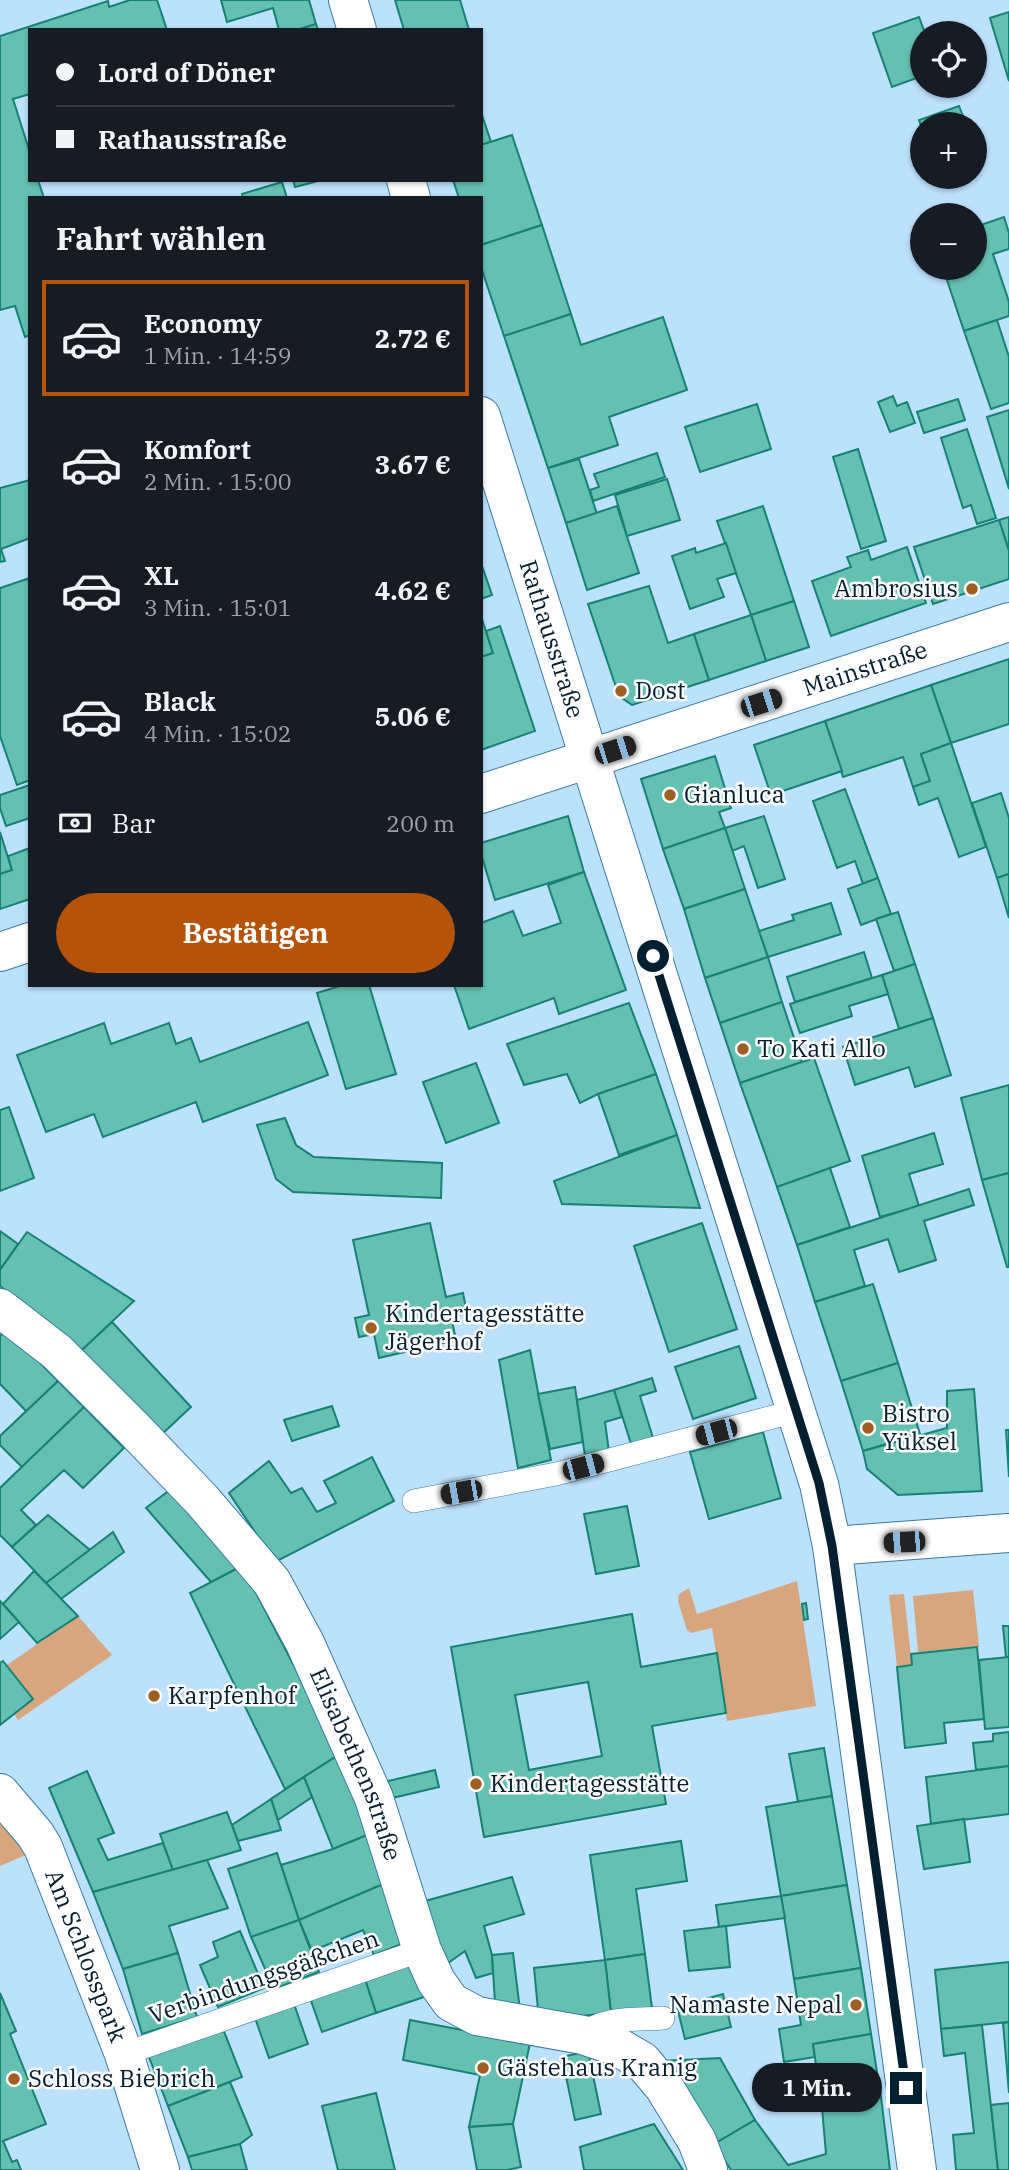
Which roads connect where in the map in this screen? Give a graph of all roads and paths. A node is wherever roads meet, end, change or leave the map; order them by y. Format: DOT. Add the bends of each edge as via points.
graph roads {
  1 [pos="348,0"];
  2 [pos="356,28"];
  3 [pos="483,422"];
  4 [pos="1009,622"];
  5 [pos="591,758"];
  6 [pos="483,793"];
  7 [pos="28,943"];
  8 [pos="0,952"];
  9 [pos="0,1308"];
  10 [pos="796,1411"];
  11 [pos="414,1501"];
  12 [pos="1009,1533"];
  13 [pos="832,1546"];
  14 [pos="0,1793"];
  15 [pos="422,1950"];
  16 [pos="663,2018"];
  17 [pos="583,2035"];
  18 [pos="124,2054"];
  19 [pos="160,2170"];
  20 [pos="708,2170"];
  21 [pos="917,2170"];
  1 -- 2 [label="street"];
  3 -- 5 [label="street, Rathausstraße"];
  4 -- 5 [label="street, Mainstraße"];
  5 -- 6 [label="street, Mainstraße"];
  5 -- 10 [label="street, Rathausstraße"];
  7 -- 8 [label="street"];
  9 -- 15 [label="street, Elisabethenstraße" via="57,1352 124,1419 272,1582 305,1643 374,1798"];
  10 -- 11 [label="lane" via="556,1474"];
  10 -- 13 [label="street, Rathausstraße" via="819,1483"];
  12 -- 13 [label="street"];
  13 -- 21 [label="street, Rathausstraße"];
  14 -- 18 [label="street, Am Schlosspark" via="43,1847"];
  15 -- 17 [label="street, Elisabethenstraße" via="436,1981 463,2011"];
  15 -- 18 [label="lane, Verbindungsgäßchen"];
  16 -- 17 [label="lane" via="603,2023"];
  17 -- 20 [label="street, Elisabethenstraße" via="642,2061 697,2141"];
  18 -- 19 [label="street, Am Schlosspark"];
}
